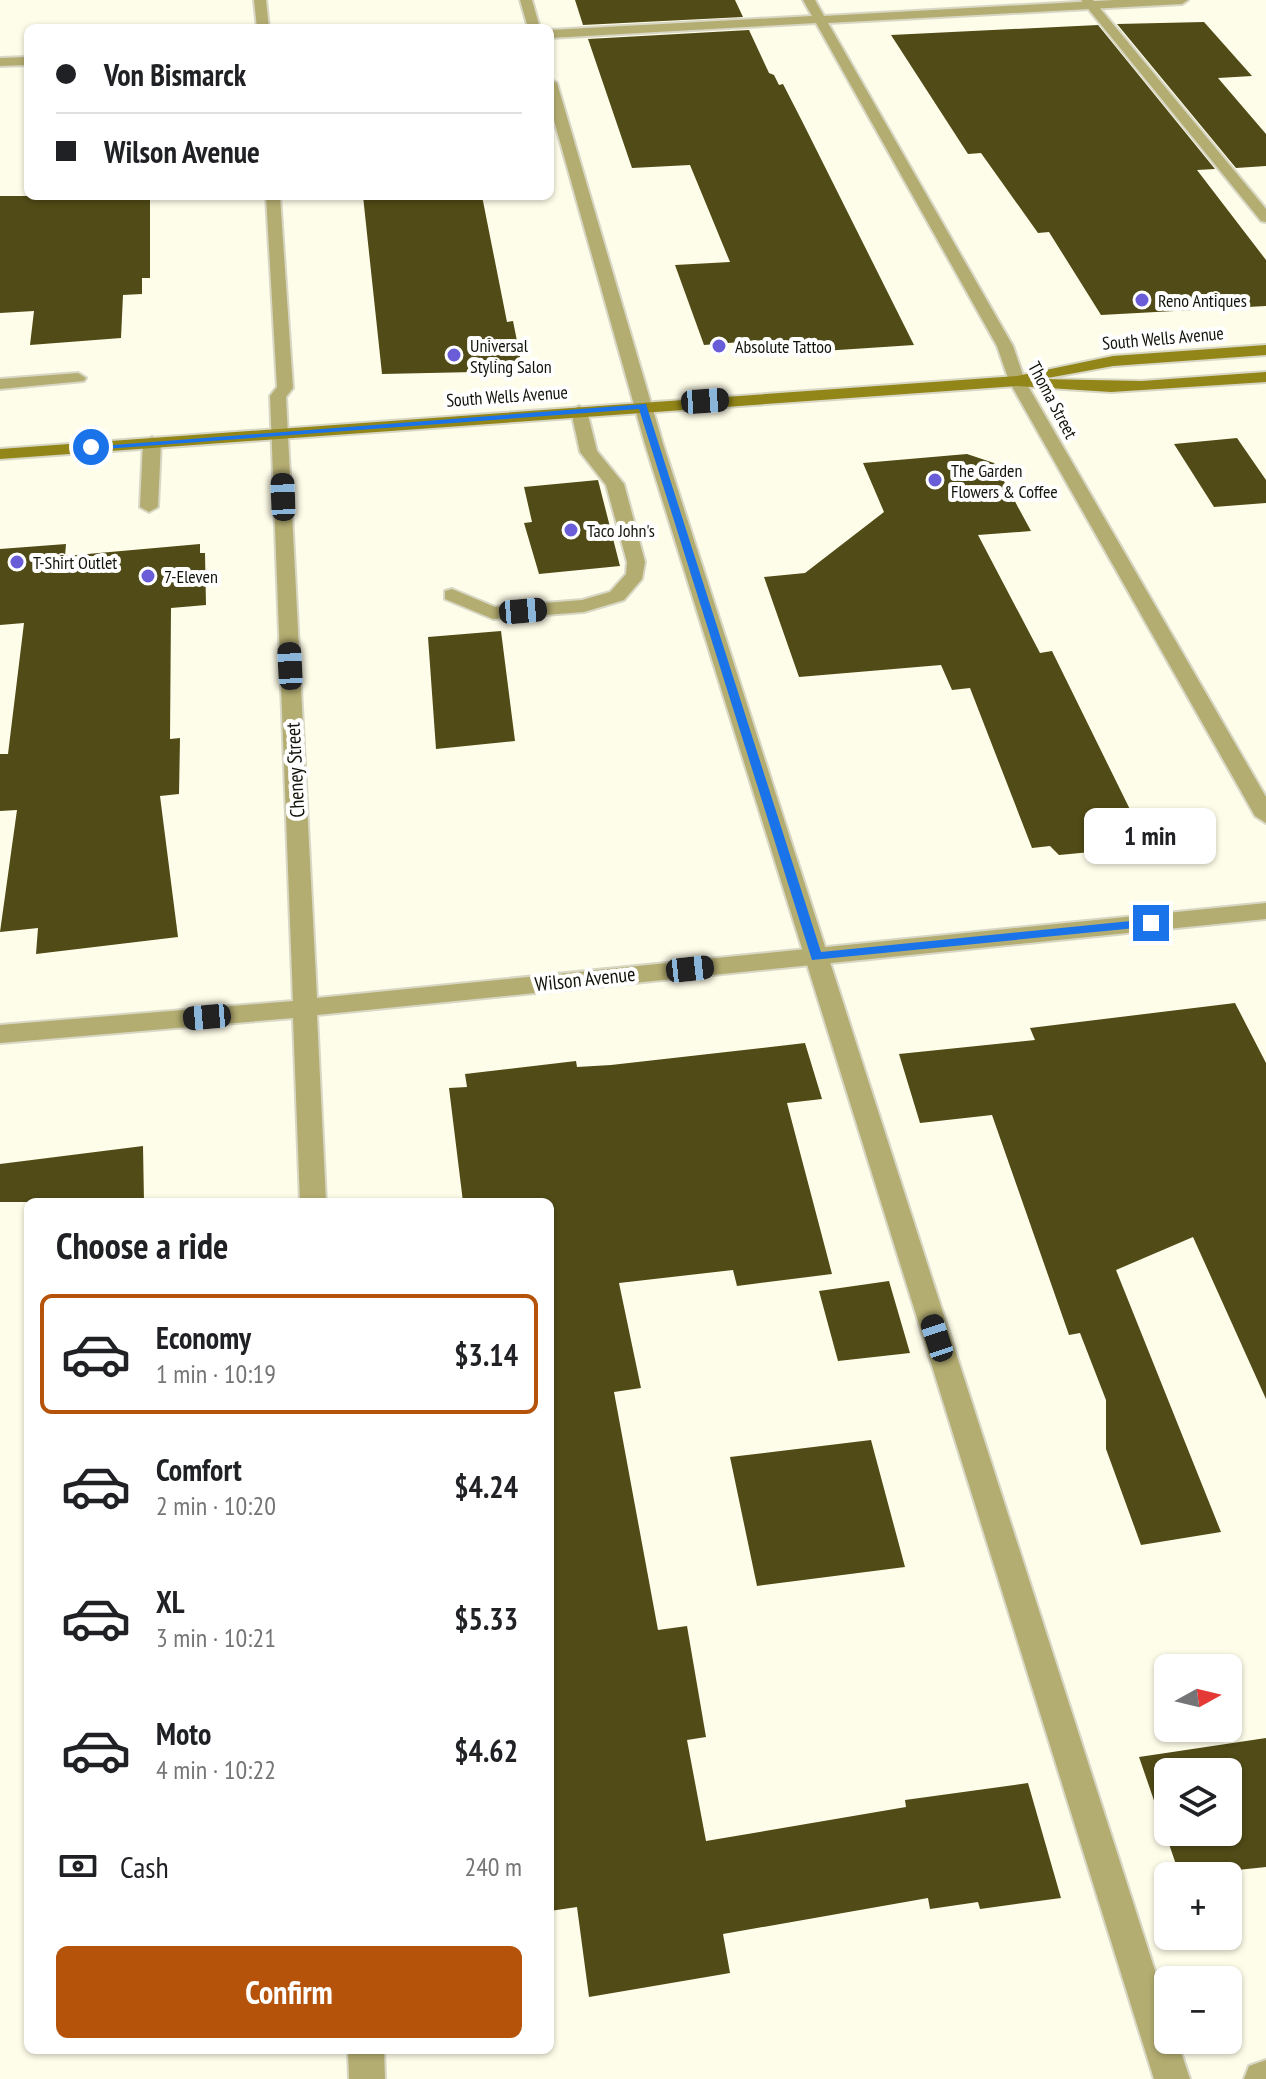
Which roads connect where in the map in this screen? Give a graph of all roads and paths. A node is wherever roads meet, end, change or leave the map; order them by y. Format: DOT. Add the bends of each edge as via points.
graph roads {
  1 [pos="260,0"];
  2 [pos="526,0"];
  3 [pos="809,0"];
  4 [pos="1182,0"];
  5 [pos="1090,3"];
  6 [pos="820,20"];
  7 [pos="263,24"];
  8 [pos="533,24"];
  9 [pos="554,34"];
  10 [pos="24,61"];
  11 [pos="0,62"];
  12 [pos="554,97"];
  13 [pos="273,200"];
  14 [pos="1266,218"];
  15 [pos="1266,350"];
  16 [pos="1266,377"];
  17 [pos="78,378"];
  18 [pos="1017,381"];
  19 [pos="0,384"];
  20 [pos="643,406"];
  21 [pos="579,411"];
  22 [pos="281,433"];
  23 [pos="152,442"];
  24 [pos="0,454"];
  25 [pos="149,507"];
  26 [pos="452,595"];
  27 [pos="1266,816"];
  28 [pos="1266,911"];
  29 [pos="817,957"];
  30 [pos="307,1007"];
  31 [pos="0,1034"];
  32 [pos="313,1198"];
  33 [pos="366,2054"];
  34 [pos="367,2079"];
  35 [pos="1172,2079"];
  1 -- 7 [label="street"];
  2 -- 8 [label="street"];
  3 -- 6 [label="street, Thoma Street"];
  4 -- 5 [label="street"];
  5 -- 6 [label="street"];
  5 -- 14 [label="street"];
  6 -- 9 [label="street"];
  6 -- 18 [label="street, Thoma Street" via="1005,346"];
  10 -- 11 [label="street"];
  12 -- 20 [label="street"];
  13 -- 22 [label="street, Cheney Street" via="285,388 278,396"];
  15 -- 18 [label="main road, South Wells Avenue" via="1057,368"];
  16 -- 18 [label="main road, South Wells Avenue" via="1117,389"];
  17 -- 19 [label="street"];
  18 -- 20 [label="main road, South Wells Avenue"];
  18 -- 27 [label="street, Thoma Street"];
  20 -- 21 [label="main road, South Wells Avenue"];
  20 -- 29 [label="street"];
  21 -- 22 [label="main road, South Wells Avenue"];
  21 -- 26 [label="street" via="589,452 615,484 636,562 629,585 603,603 493,613"];
  22 -- 23 [label="main road, South Wells Avenue"];
  22 -- 30 [label="street, Cheney Street"];
  23 -- 24 [label="main road, South Wells Avenue"];
  23 -- 25 [label="street"];
  28 -- 29 [label="street, Wilson Avenue"];
  29 -- 30 [label="street, Wilson Avenue"];
  29 -- 35 [label="street"];
  30 -- 31 [label="street, Wilson Avenue"];
  30 -- 32 [label="street, Cheney Street" via="304,1056"];
  33 -- 34 [label="street"];
}
